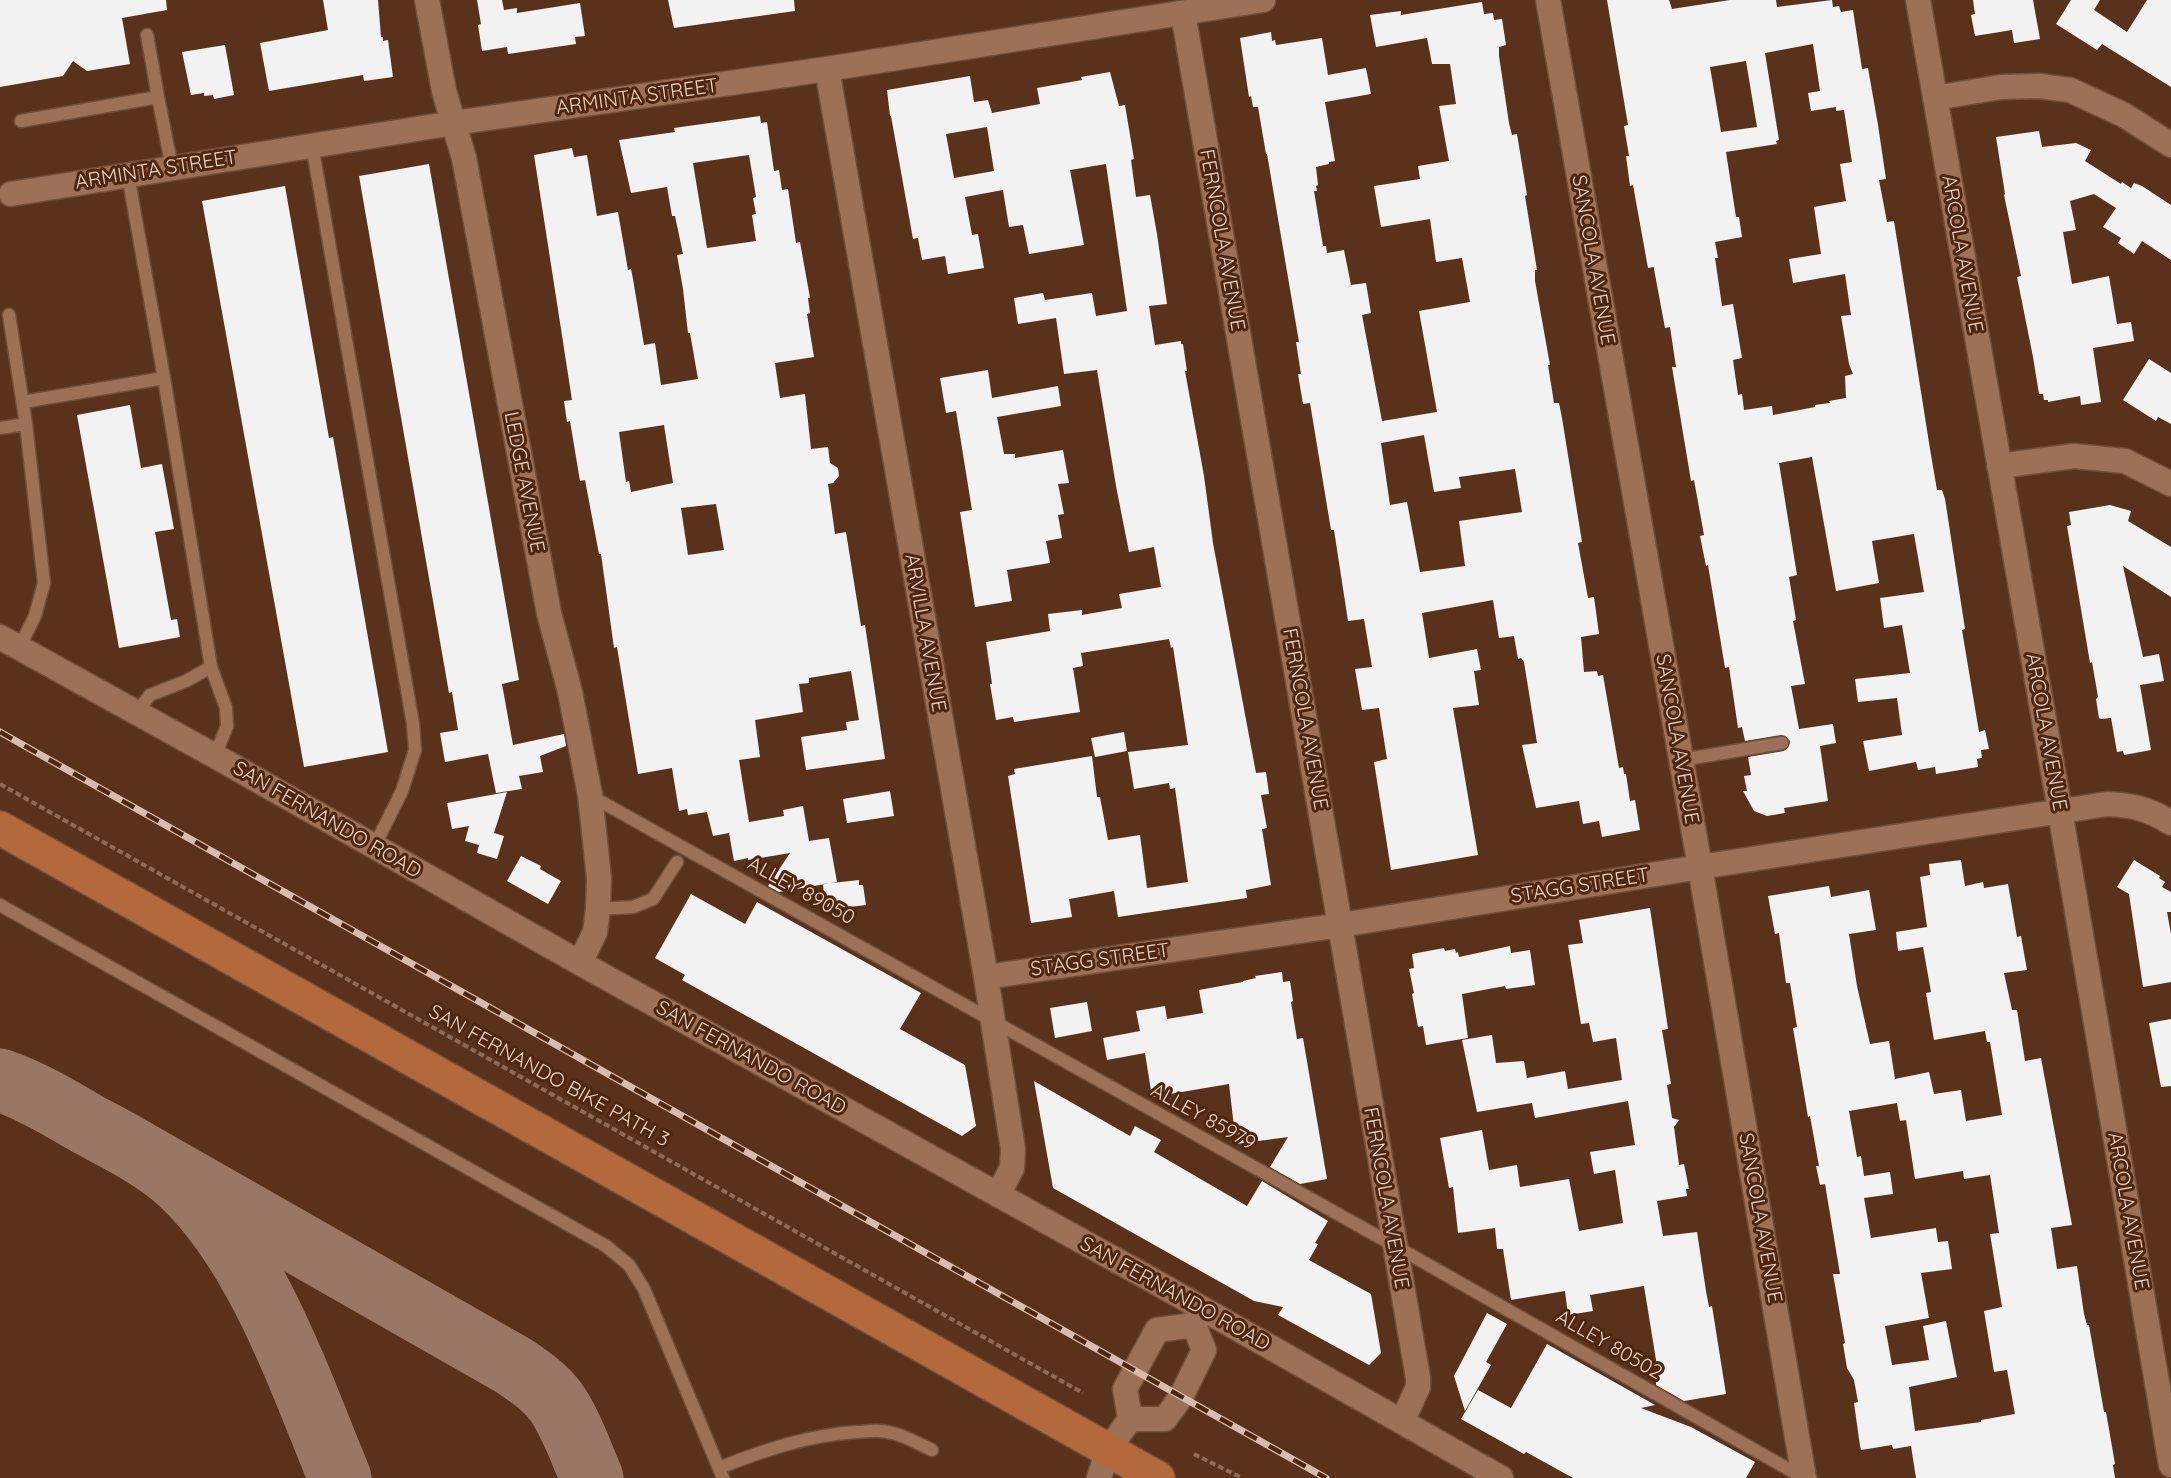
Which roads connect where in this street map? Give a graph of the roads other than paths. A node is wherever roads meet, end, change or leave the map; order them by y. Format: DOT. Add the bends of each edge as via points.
graph roads {
  1 [pos="427,0"];
  2 [pos="1263,0"];
  3 [pos="1548,0"];
  4 [pos="1917,0"];
  5 [pos="1183,13"];
  6 [pos="147,35"];
  7 [pos="827,69"];
  8 [pos="158,97"];
  9 [pos="1935,98"];
  10 [pos="21,121"];
  11 [pos="454,123"];
  12 [pos="312,145"];
  13 [pos="2171,146"];
  14 [pos="172,168"];
  15 [pos="128,175"];
  16 [pos="10,194"];
  17 [pos="9,315"];
  18 [pos="164,378"];
  19 [pos="22,402"];
  20 [pos="26,424"];
  21 [pos="0,428"];
  22 [pos="1999,466"];
  23 [pos="2171,484"];
  24 [pos="10,643"];
  25 [pos="211,667"];
  26 [pos="136,713"];
  27 [pos="1782,743"];
  28 [pos="215,756"];
  29 [pos="1681,760"];
  30 [pos="590,795"];
  31 [pos="2060,811"];
  32 [pos="2171,823"];
  33 [pos="0,828"];
  34 [pos="374,847"];
  35 [pos="677,862"];
  36 [pos="1700,867"];
  37 [pos="0,905"];
  38 [pos="598,909"];
  39 [pos="1341,925"];
  40 [pos="580,963"];
  41 [pos="986,977"];
  42 [pos="993,1022"];
  43 [pos="998,1195"];
  44 [pos="1395,1246"];
  45 [pos="1198,1317"];
  46 [pos="1130,1419"];
  47 [pos="1402,1422"];
  48 [pos="932,1450"];
  49 [pos="1104,1464"];
  50 [pos="2171,1465"];
  51 [pos="721,1473"];
  52 [pos="1158,1478"];
  53 [pos="1502,1478"];
  54 [pos="1804,1478"];
  1 -- 11 [label="street, LEDGE AVENUE"];
  2 -- 5 [label="street, ARMINTA STREET"];
  3 -- 29 [label="street, SANCOLA AVENUE"];
  4 -- 9 [label="street, ARCOLA AVENUE"];
  5 -- 7 [label="street, ARMINTA STREET"];
  5 -- 39 [label="street, FERNCOLA AVENUE"];
  6 -- 8 [label="lane"];
  7 -- 11 [label="street, ARMINTA STREET"];
  7 -- 41 [label="street, ARVILLA AVENUE"];
  8 -- 10 [label="lane"];
  8 -- 14 [label="lane"];
  9 -- 13 [label="street" via="2001,87 2070,90 2124,115"];
  9 -- 22 [label="street, ARCOLA AVENUE"];
  11 -- 12 [label="street, ARMINTA STREET"];
  11 -- 30 [label="street, LEDGE AVENUE" via="464,158 549,613 570,692"];
  12 -- 14 [label="street, ARMINTA STREET"];
  12 -- 34 [label="lane" via="413,724 415,750 402,790"];
  14 -- 15 [label="street, ARMINTA STREET"];
  15 -- 16 [label="street, ARMINTA STREET"];
  15 -- 18 [label="lane"];
  17 -- 19 [label="lane"];
  18 -- 19 [label="lane"];
  18 -- 25 [label="lane"];
  19 -- 20 [label="lane"];
  20 -- 21 [label="lane"];
  20 -- 24 [label="lane" via="44,584 34,616"];
  22 -- 23 [label="street" via="2074,456 2125,461"];
  22 -- 31 [label="street, ARCOLA AVENUE"];
  24 -- 26 [label="street, SAN FERNANDO ROAD"];
  25 -- 26 [label="lane" via="150,695"];
  25 -- 28 [label="lane" via="226,708 227,726"];
  26 -- 28 [label="street, SAN FERNANDO ROAD"];
  27 -- 29 [label="lane"];
  28 -- 34 [label="street, SAN FERNANDO ROAD"];
  29 -- 36 [label="street, SANCOLA AVENUE"];
  30 -- 38 [label="street, LEDGE AVENUE" via="599,878"];
  30 -- 42 [label="lane, ALLEY 89050"];
  31 -- 32 [label="street, STAGG STREET" via="2107,804 2131,805 2154,812"];
  31 -- 36 [label="street, STAGG STREET"];
  31 -- 50 [label="street, ARCOLA AVENUE"];
  33 -- 49 [label="main road"];
  34 -- 40 [label="street, SAN FERNANDO ROAD"];
  35 -- 38 [label="lane" via="652,900 633,907"];
  36 -- 39 [label="street, STAGG STREET"];
  36 -- 54 [label="street, SANCOLA AVENUE"];
  37 -- 51 [label="lane" via="606,1246 629,1265 644,1289"];
  38 -- 40 [label="street, LEDGE AVENUE" via="595,932"];
  39 -- 41 [label="street, STAGG STREET"];
  39 -- 44 [label="street, FERNCOLA AVENUE"];
  40 -- 43 [label="street, SAN FERNANDO ROAD"];
  41 -- 42 [label="street, ARVILLA AVENUE"];
  42 -- 43 [label="street, ARVILLA AVENUE" via="1013,1149 1012,1168"];
  42 -- 44 [label="lane, ALLEY 85979"];
  43 -- 45 [label="street, SAN FERNANDO ROAD"];
  44 -- 47 [label="street, FERNCOLA AVENUE" via="1418,1378 1418,1387"];
  44 -- 54 [label="lane, ALLEY 80502"];
  45 -- 46 [label="street" via="1157,1330 1125,1389"];
  45 -- 46 [label="street" via="1204,1350 1181,1397 1165,1419"];
  45 -- 47 [label="street, SAN FERNANDO ROAD"];
  46 -- 49 [label="street"];
  47 -- 53 [label="street, SAN FERNANDO ROAD"];
  48 -- 51 [label="lane" via="903,1436 880,1431 840,1433 785,1444"];
  49 -- 52 [label="main road"];
}
